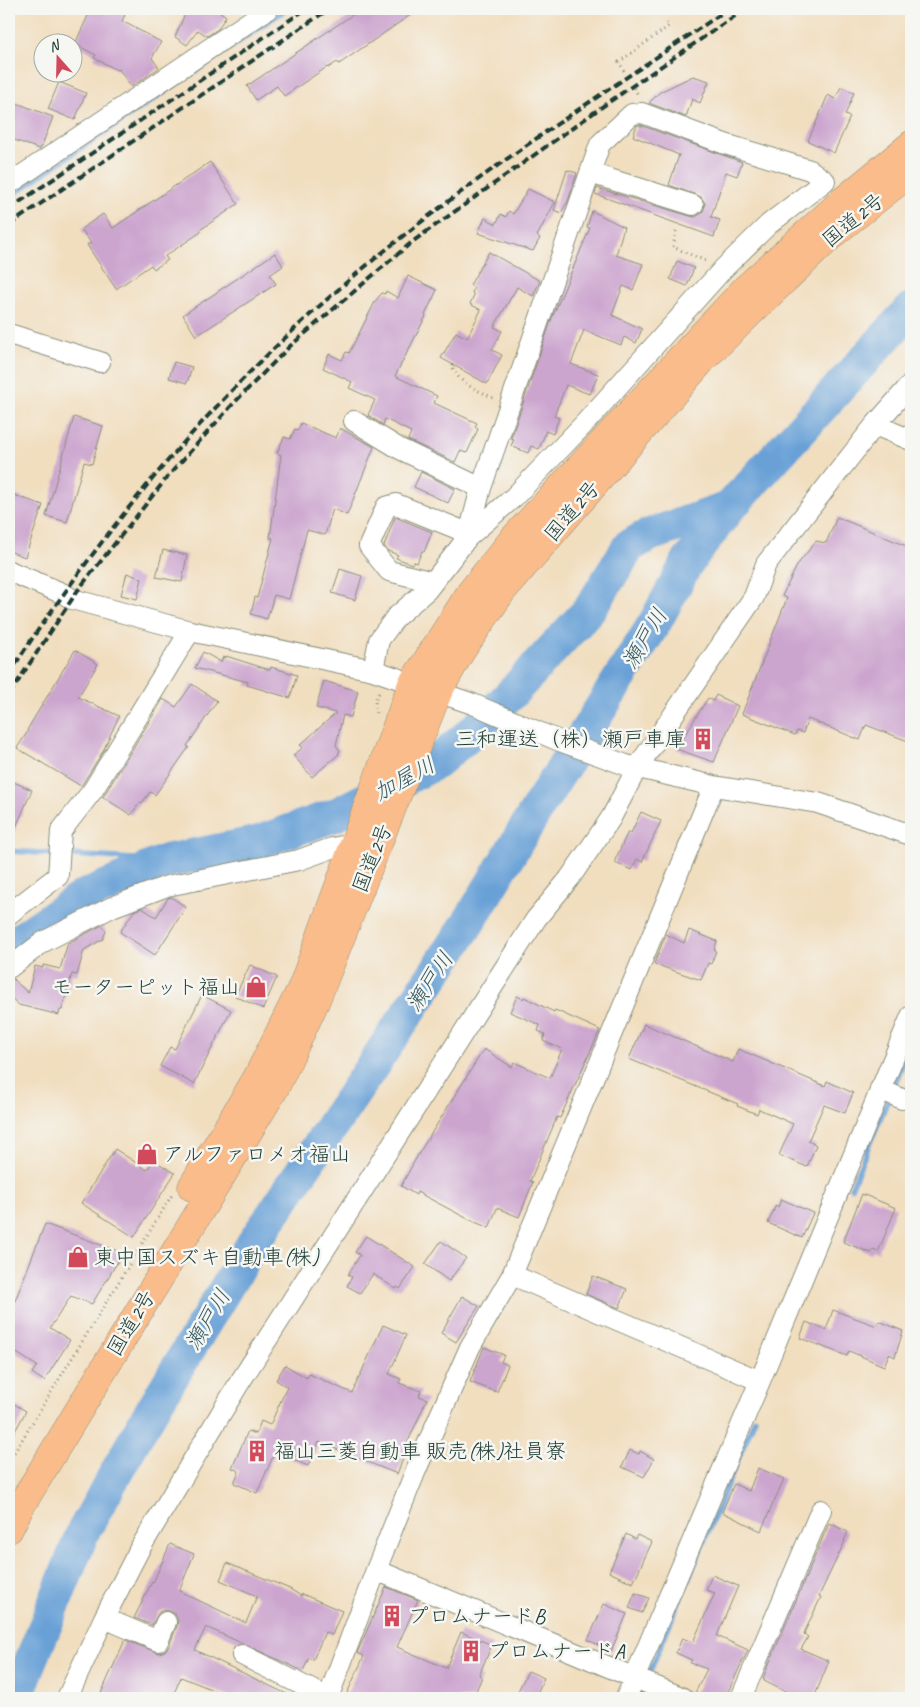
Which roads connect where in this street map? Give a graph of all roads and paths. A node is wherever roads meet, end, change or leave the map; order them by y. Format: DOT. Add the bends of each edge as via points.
graph roads {
  1 [pos="258,12"];
  2 [pos="667,23"];
  3 [pos="624,71"];
  4 [pos="911,145"];
  5 [pos="911,172"];
  6 [pos="590,173"];
  7 [pos="825,181"];
  8 [pos="9,184"];
  9 [pos="844,200"];
  10 [pos="693,205"];
  11 [pos="676,231"];
  12 [pos="724,268"];
  13 [pos="9,334"];
  14 [pos="100,362"];
  15 [pos="453,368"];
  16 [pos="911,384"];
  17 [pos="510,407"];
  18 [pos="354,422"];
  19 [pos="875,425"];
  20 [pos="911,440"];
  21 [pos="481,488"];
  22 [pos="514,497"];
  23 [pos="534,516"];
  24 [pos="468,537"];
  25 [pos="9,571"];
  26 [pos="433,582"];
  27 [pos="190,631"];
  28 [pos="373,670"];
  29 [pos="412,684"];
  30 [pos="438,692"];
  31 [pos="631,767"];
  32 [pos="714,786"];
  33 [pos="357,834"];
  34 [pos="911,834"];
  35 [pos="9,914"];
  36 [pos="9,968"];
  37 [pos="911,1016"];
  38 [pos="512,1275"];
  39 [pos="760,1382"];
  40 [pos="9,1493"];
  41 [pos="821,1510"];
  42 [pos="9,1529"];
  43 [pos="376,1570"];
  44 [pos="104,1618"];
  45 [pos="166,1622"];
  46 [pos="242,1655"];
  47 [pos="642,1681"];
  48 [pos="67,1698"];
  49 [pos="328,1698"];
  50 [pos="626,1698"];
  51 [pos="683,1698"];
  52 [pos="741,1698"];
  1 -- 8 [label="street"];
  2 -- 3 [label="path" via="669,26 619,62"];
  4 -- 9 [label="highway, 国道2号"];
  5 -- 30 [label="highway, 国道2号" via="834,233 703,359 502,591 461,651"];
  6 -- 7 [label="street" via="600,144 632,114 642,113 725,144 810,170"];
  6 -- 10 [label="street"];
  6 -- 17 [label="street"];
  7 -- 9 [label="street"];
  7 -- 12 [label="street" via="769,224"];
  9 -- 23 [label="highway, 国道2号" via="745,290"];
  11 -- 12 [label="path" via="673,247"];
  12 -- 22 [label="street"];
  13 -- 14 [label="street"];
  15 -- 17 [label="path" via="462,382"];
  16 -- 19 [label="street"];
  17 -- 21 [label="street"];
  18 -- 21 [label="street" via="400,449"];
  19 -- 20 [label="street"];
  19 -- 31 [label="street" via="766,564 754,596"];
  21 -- 24 [label="street"];
  22 -- 23 [label="street"];
  22 -- 24 [label="street"];
  23 -- 29 [label="highway, 国道2号" via="470,593"];
  24 -- 26 [label="street"];
  24 -- 26 [label="street" via="458,529 396,504 386,507 369,546 389,571"];
  25 -- 27 [label="street" via="72,599"];
  26 -- 28 [label="street" via="396,617 379,640"];
  27 -- 28 [label="street"];
  27 -- 35 [label="street" via="93,790 61,831 58,876"];
  28 -- 29 [label="street"];
  29 -- 30 [label="street"];
  29 -- 33 [label="highway, 国道2号"];
  30 -- 31 [label="street"];
  30 -- 42 [label="highway, 国道2号" via="316,1000 276,1086"];
  31 -- 32 [label="street"];
  31 -- 44 [label="street" via="610,818 569,879 536,919 238,1385 139,1550"];
  32 -- 34 [label="street" via="818,803"];
  32 -- 38 [label="street"];
  33 -- 36 [label="street" via="332,848 299,860 167,886 112,907 44,942"];
  33 -- 40 [label="highway, 国道2号" via="303,985 257,1078"];
  37 -- 39 [label="street" via="890,1093"];
  38 -- 39 [label="street"];
  38 -- 43 [label="street" via="470,1347"];
  39 -- 47 [label="street"];
  41 -- 52 [label="street"];
  43 -- 47 [label="street"];
  43 -- 49 [label="street"];
  44 -- 45 [label="street" via="158,1641"];
  44 -- 48 [label="street"];
  46 -- 49 [label="street"];
  47 -- 50 [label="street"];
  47 -- 51 [label="street"];
}
